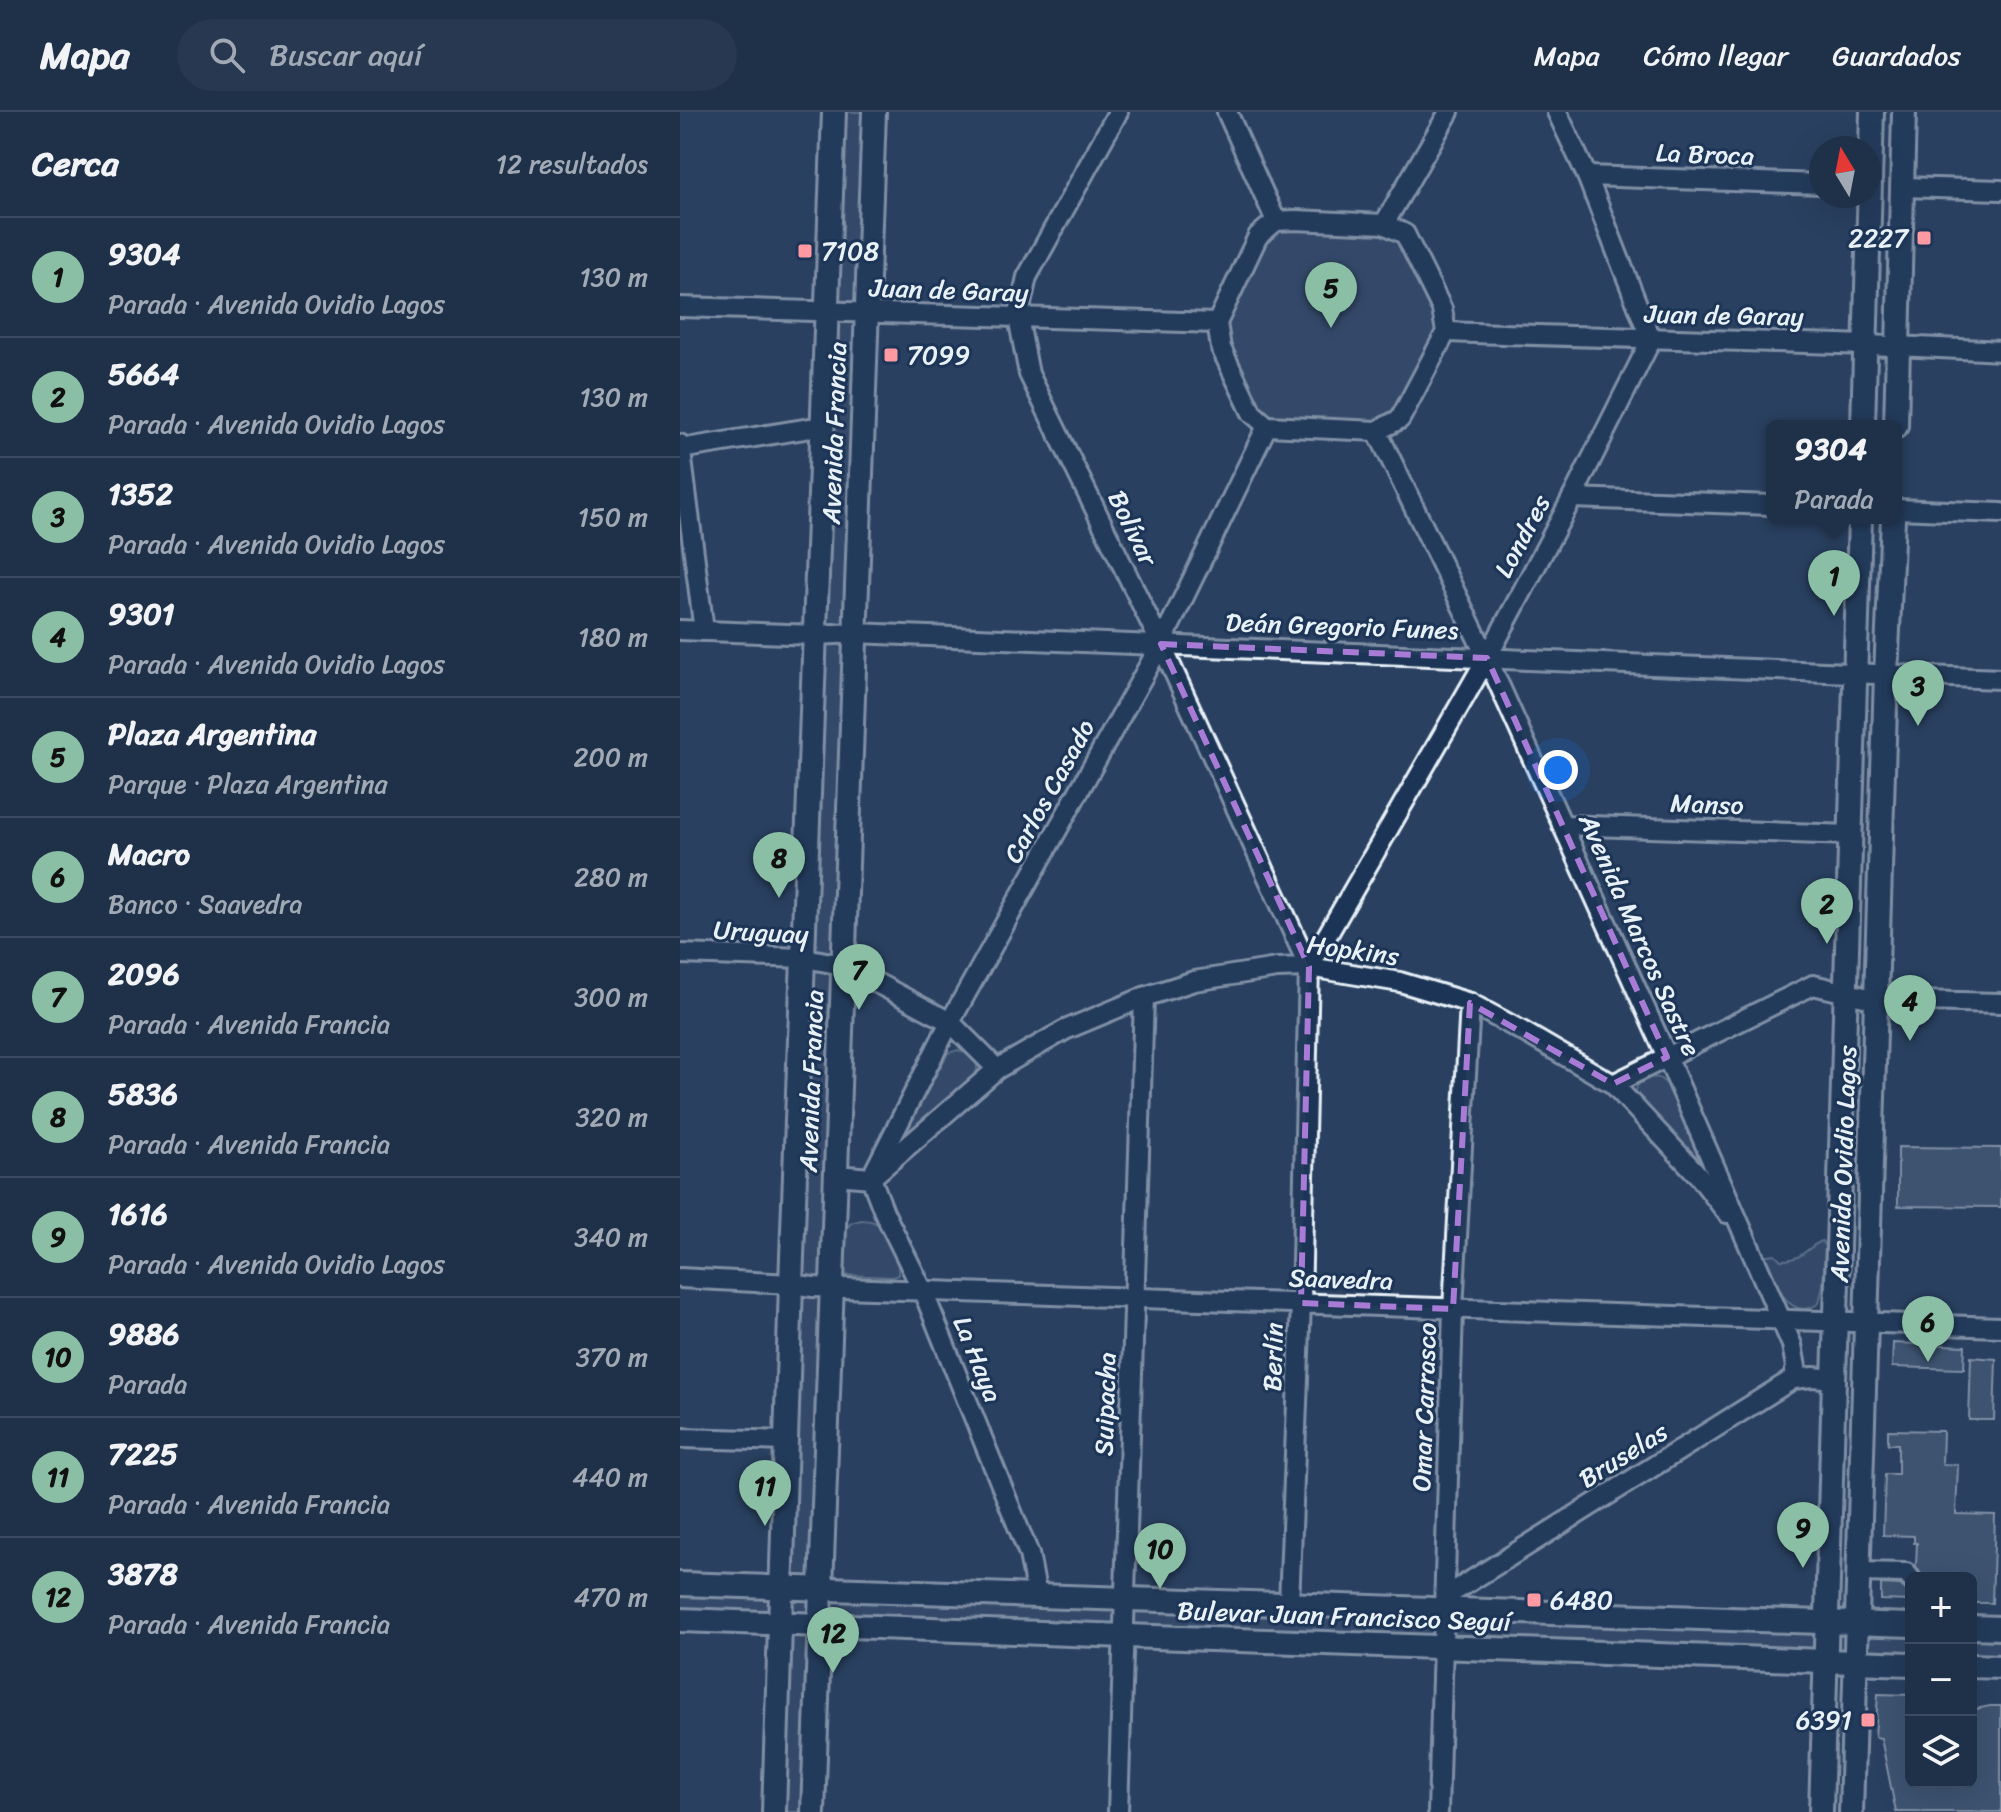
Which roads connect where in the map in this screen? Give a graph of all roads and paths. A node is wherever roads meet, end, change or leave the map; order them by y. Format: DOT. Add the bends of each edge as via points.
graph roads {
  1 [pos="834,112"];
  2 [pos="874,112"];
  3 [pos="1118,112"];
  4 [pos="1227,112"];
  5 [pos="1449,112"];
  6 [pos="1557,112"];
  7 [pos="1872,112"];
  8 [pos="1904,112"];
  9 [pos="1871,136"];
  10 [pos="1587,176"];
  11 [pos="1809,184"];
  12 [pos="1881,186"];
  13 [pos="1903,187"];
  14 [pos="2001,190"];
  15 [pos="1869,208"];
  16 [pos="1276,221"];
  17 [pos="1384,224"];
  18 [pos="680,307"];
  19 [pos="827,312"];
  20 [pos="866,313"];
  21 [pos="1018,317"];
  22 [pos="1217,323"];
  23 [pos="1446,332"];
  24 [pos="1651,340"];
  25 [pos="1866,344"];
  26 [pos="1898,346"];
  27 [pos="2001,351"];
  28 [pos="1863,420"];
  29 [pos="1896,420"];
  30 [pos="823,426"];
  31 [pos="1267,426"];
  32 [pos="1377,431"];
  33 [pos="680,447"];
  34 [pos="1572,498"];
  35 [pos="1766,505"];
  36 [pos="1902,509"];
  37 [pos="2001,513"];
  38 [pos="1860,524"];
  39 [pos="1893,524"];
  40 [pos="680,630"];
  41 [pos="704,631"];
  42 [pos="855,633"];
  43 [pos="816,635"];
  44 [pos="1161,644"];
  45 [pos="1487,658"];
  46 [pos="1856,673"];
  47 [pos="1886,674"];
  48 [pos="2001,679"];
  49 [pos="1562,825"];
  50 [pos="1851,835"];
  51 [pos="680,954"];
  52 [pos="804,958"];
  53 [pos="843,965"];
  54 [pos="1309,967"];
  55 [pos="1847,993"];
  56 [pos="1144,997"];
  57 [pos="1877,1000"];
  58 [pos="1470,1003"];
  59 [pos="2001,1003"];
  60 [pos="950,1022"];
  61 [pos="1667,1057"];
  62 [pos="997,1069"];
  63 [pos="1613,1084"];
  64 [pos="836,1175"];
  65 [pos="871,1178"];
  66 [pos="1745,1238"];
  67 [pos="680,1278"];
  68 [pos="791,1284"];
  69 [pos="832,1288"];
  70 [pos="923,1291"];
  71 [pos="1134,1298"];
  72 [pos="1301,1303"];
  73 [pos="1453,1309"];
  74 [pos="1780,1319"];
  75 [pos="1836,1321"];
  76 [pos="1865,1322"];
  77 [pos="2001,1327"];
  78 [pos="1793,1379"];
  79 [pos="1834,1379"];
  80 [pos="680,1438"];
  81 [pos="787,1441"];
  82 [pos="1858,1572"];
  83 [pos="1905,1573"];
  84 [pos="680,1584"];
  85 [pos="782,1588"];
  86 [pos="821,1589"];
  87 [pos="1037,1596"];
  88 [pos="1125,1599"];
  89 [pos="1289,1604"];
  90 [pos="1444,1604"];
  91 [pos="680,1620"];
  92 [pos="1827,1622"];
  93 [pos="1857,1623"];
  94 [pos="781,1624"];
  95 [pos="1905,1625"];
  96 [pos="820,1626"];
  97 [pos="1977,1627"];
  98 [pos="2001,1628"];
  99 [pos="1123,1636"];
  100 [pos="1443,1648"];
  101 [pos="1826,1661"];
  102 [pos="1855,1662"];
  103 [pos="1905,1664"];
  104 [pos="1977,1666"];
  105 [pos="2001,1667"];
  106 [pos="774,1812"];
  107 [pos="813,1812"];
  108 [pos="1118,1812"];
  109 [pos="1438,1812"];
  110 [pos="1821,1812"];
  111 [pos="1851,1812"];
  1 -- 19 [label="main road, Avenida Francia"];
  2 -- 20 [label="main road, Avenida Francia"];
  3 -- 21 [label="street, Bolívar" via="1027,277"];
  4 -- 16 [label="street"];
  5 -- 17 [label="street"];
  6 -- 10 [label="street"];
  7 -- 9 [label="main road"];
  8 -- 13 [label="main road"];
  10 -- 11 [label="street, La Broca"];
  10 -- 24 [label="street"];
  12 -- 13 [label="main road"];
  13 -- 14 [label="street"];
  13 -- 26 [label="main road"];
  15 -- 25 [label="main road"];
  16 -- 17 [label="street"];
  16 -- 22 [label="street" via="1258,236"];
  17 -- 23 [label="street" via="1405,234 1442,309"];
  18 -- 19 [label="street, Juan de Garay"];
  19 -- 20 [label="street, Juan de Garay"];
  19 -- 30 [label="main road, Avenida Francia"];
  20 -- 21 [label="street, Juan de Garay"];
  20 -- 42 [label="main road, Avenida Francia"];
  21 -- 22 [label="street, Juan de Garay"];
  21 -- 44 [label="street, Bolívar" via="1029,374"];
  22 -- 31 [label="street" via="1221,348 1252,413"];
  23 -- 24 [label="street, Juan de Garay"];
  23 -- 32 [label="street" via="1400,419"];
  24 -- 25 [label="street, Juan de Garay"];
  24 -- 34 [label="street, Londres"];
  25 -- 26 [label="street, Juan de Garay"];
  25 -- 28 [label="main road"];
  26 -- 27 [label="street, Juan de Garay"];
  26 -- 29 [label="main road"];
  30 -- 33 [label="street"];
  30 -- 43 [label="main road, Avenida Francia"];
  31 -- 32 [label="street"];
  31 -- 44 [label="street, Carlos Casado"];
  32 -- 45 [label="street, Avenida Marcos Sastre"];
  33 -- 41 [label="street"];
  34 -- 35 [label="street"];
  34 -- 45 [label="street, Londres"];
  36 -- 37 [label="street"];
  38 -- 46 [label="main road, Avenida Ovidio Lagos"];
  39 -- 47 [label="main road, Avenida Ovidio Lagos"];
  40 -- 41 [label="street, Deán Gregorio Funes"];
  41 -- 43 [label="street, Deán Gregorio Funes"];
  42 -- 43 [label="street, Deán Gregorio Funes"];
  42 -- 44 [label="street, Deán Gregorio Funes"];
  42 -- 53 [label="main road, Avenida Francia"];
  43 -- 52 [label="main road, Avenida Francia"];
  44 -- 45 [label="street, Deán Gregorio Funes"];
  44 -- 54 [label="street, Bolívar"];
  44 -- 60 [label="street, Carlos Casado"];
  45 -- 46 [label="street, Deán Gregorio Funes"];
  45 -- 49 [label="street, Avenida Marcos Sastre"];
  45 -- 54 [label="street, Londres"];
  46 -- 47 [label="street, Deán Gregorio Funes"];
  46 -- 50 [label="main road, Avenida Ovidio Lagos"];
  47 -- 48 [label="street, Deán Gregorio Funes"];
  47 -- 57 [label="main road, Avenida Ovidio Lagos"];
  49 -- 50 [label="street, Manso"];
  49 -- 61 [label="street, Avenida Marcos Sastre"];
  50 -- 55 [label="main road, Avenida Ovidio Lagos"];
  51 -- 52 [label="street, Uruguay"];
  52 -- 53 [label="street, Uruguay"];
  52 -- 68 [label="main road, Avenida Francia"];
  53 -- 60 [label="street, Uruguay"];
  53 -- 64 [label="main road, Avenida Francia"];
  54 -- 56 [label="street, Hopkins" via="1194,981"];
  54 -- 58 [label="street, Hopkins" via="1400,982"];
  54 -- 72 [label="street, Berlín"];
  55 -- 57 [label="street"];
  55 -- 61 [label="street" via="1813,985"];
  55 -- 75 [label="main road, Avenida Ovidio Lagos"];
  56 -- 62 [label="street, Hopkins" via="1065,1030"];
  56 -- 71 [label="street, Suipacha"];
  57 -- 59 [label="street"];
  57 -- 76 [label="main road, Avenida Ovidio Lagos"];
  58 -- 63 [label="street, Hopkins"];
  58 -- 73 [label="street, Omar Carrasco"];
  60 -- 62 [label="street, Uruguay"];
  60 -- 65 [label="street, Carlos Casado"];
  61 -- 63 [label="street"];
  61 -- 66 [label="street, Avenida Marcos Sastre"];
  62 -- 65 [label="street, Hopkins"];
  63 -- 66 [label="street, Hopkins" via="1698,1175"];
  64 -- 65 [label="street"];
  64 -- 69 [label="main road, Avenida Francia"];
  65 -- 70 [label="street, La Haya"];
  66 -- 74 [label="street, Avenida Marcos Sastre"];
  67 -- 68 [label="street, Saavedra"];
  68 -- 69 [label="street, Saavedra"];
  68 -- 81 [label="main road, Avenida Francia"];
  69 -- 70 [label="street, Saavedra"];
  69 -- 86 [label="main road, Avenida Francia"];
  70 -- 71 [label="street, Saavedra"];
  70 -- 87 [label="street, La Haya" via="1029,1554"];
  71 -- 72 [label="street, Saavedra"];
  71 -- 88 [label="street, Suipacha"];
  72 -- 73 [label="street, Saavedra"];
  72 -- 89 [label="street, Berlín"];
  73 -- 74 [label="street, Saavedra"];
  73 -- 90 [label="street, Omar Carrasco"];
  74 -- 75 [label="street, Saavedra"];
  74 -- 78 [label="street, Avenida Marcos Sastre" via="1792,1345"];
  75 -- 76 [label="street, Saavedra"];
  75 -- 79 [label="main road, Avenida Ovidio Lagos"];
  76 -- 77 [label="street, Saavedra"];
  76 -- 82 [label="main road, Avenida Ovidio Lagos"];
  78 -- 79 [label="street"];
  78 -- 90 [label="street, Bruselas"];
  79 -- 92 [label="main road, Avenida Ovidio Lagos"];
  80 -- 81 [label="street"];
  81 -- 85 [label="main road, Avenida Francia"];
  82 -- 83 [label="street"];
  82 -- 93 [label="main road, Avenida Ovidio Lagos"];
  84 -- 85 [label="main road, Bulevar Juan Francisco Seguí"];
  85 -- 86 [label="main road, Bulevar Juan Francisco Seguí"];
  85 -- 94 [label="main road, Avenida Francia"];
  86 -- 87 [label="main road, Bulevar Juan Francisco Seguí"];
  86 -- 96 [label="main road, Avenida Francia"];
  87 -- 88 [label="main road, Bulevar Juan Francisco Seguí"];
  88 -- 89 [label="main road, Bulevar Juan Francisco Seguí"];
  88 -- 99 [label="street, Suipacha"];
  89 -- 90 [label="main road, Bulevar Juan Francisco Seguí"];
  90 -- 92 [label="main road, Bulevar Juan Francisco Seguí"];
  90 -- 100 [label="street, Omar Carrasco"];
  91 -- 94 [label="main road, Bulevar Juan Francisco Seguí"];
  92 -- 93 [label="main road, Bulevar Juan Francisco Seguí"];
  92 -- 101 [label="main road, Avenida Ovidio Lagos"];
  93 -- 95 [label="main road, Bulevar Juan Francisco Seguí"];
  93 -- 102 [label="main road, Avenida Ovidio Lagos"];
  94 -- 96 [label="main road, Bulevar Juan Francisco Seguí"];
  94 -- 106 [label="main road, Avenida Francia"];
  96 -- 99 [label="main road, Bulevar Juan Francisco Seguí"];
  96 -- 107 [label="main road, Avenida Francia"];
  97 -- 98 [label="main road"];
  99 -- 100 [label="main road, Bulevar Juan Francisco Seguí"];
  99 -- 108 [label="street, Suipacha"];
  100 -- 101 [label="main road, Bulevar Juan Francisco Seguí"];
  100 -- 109 [label="street, Omar Carrasco"];
  101 -- 102 [label="main road, Bulevar Juan Francisco Seguí"];
  101 -- 110 [label="main road, Avenida Ovidio Lagos"];
  102 -- 103 [label="main road, Bulevar Juan Francisco Seguí"];
  102 -- 111 [label="main road, Avenida Ovidio Lagos"];
  104 -- 105 [label="main road"];
}
